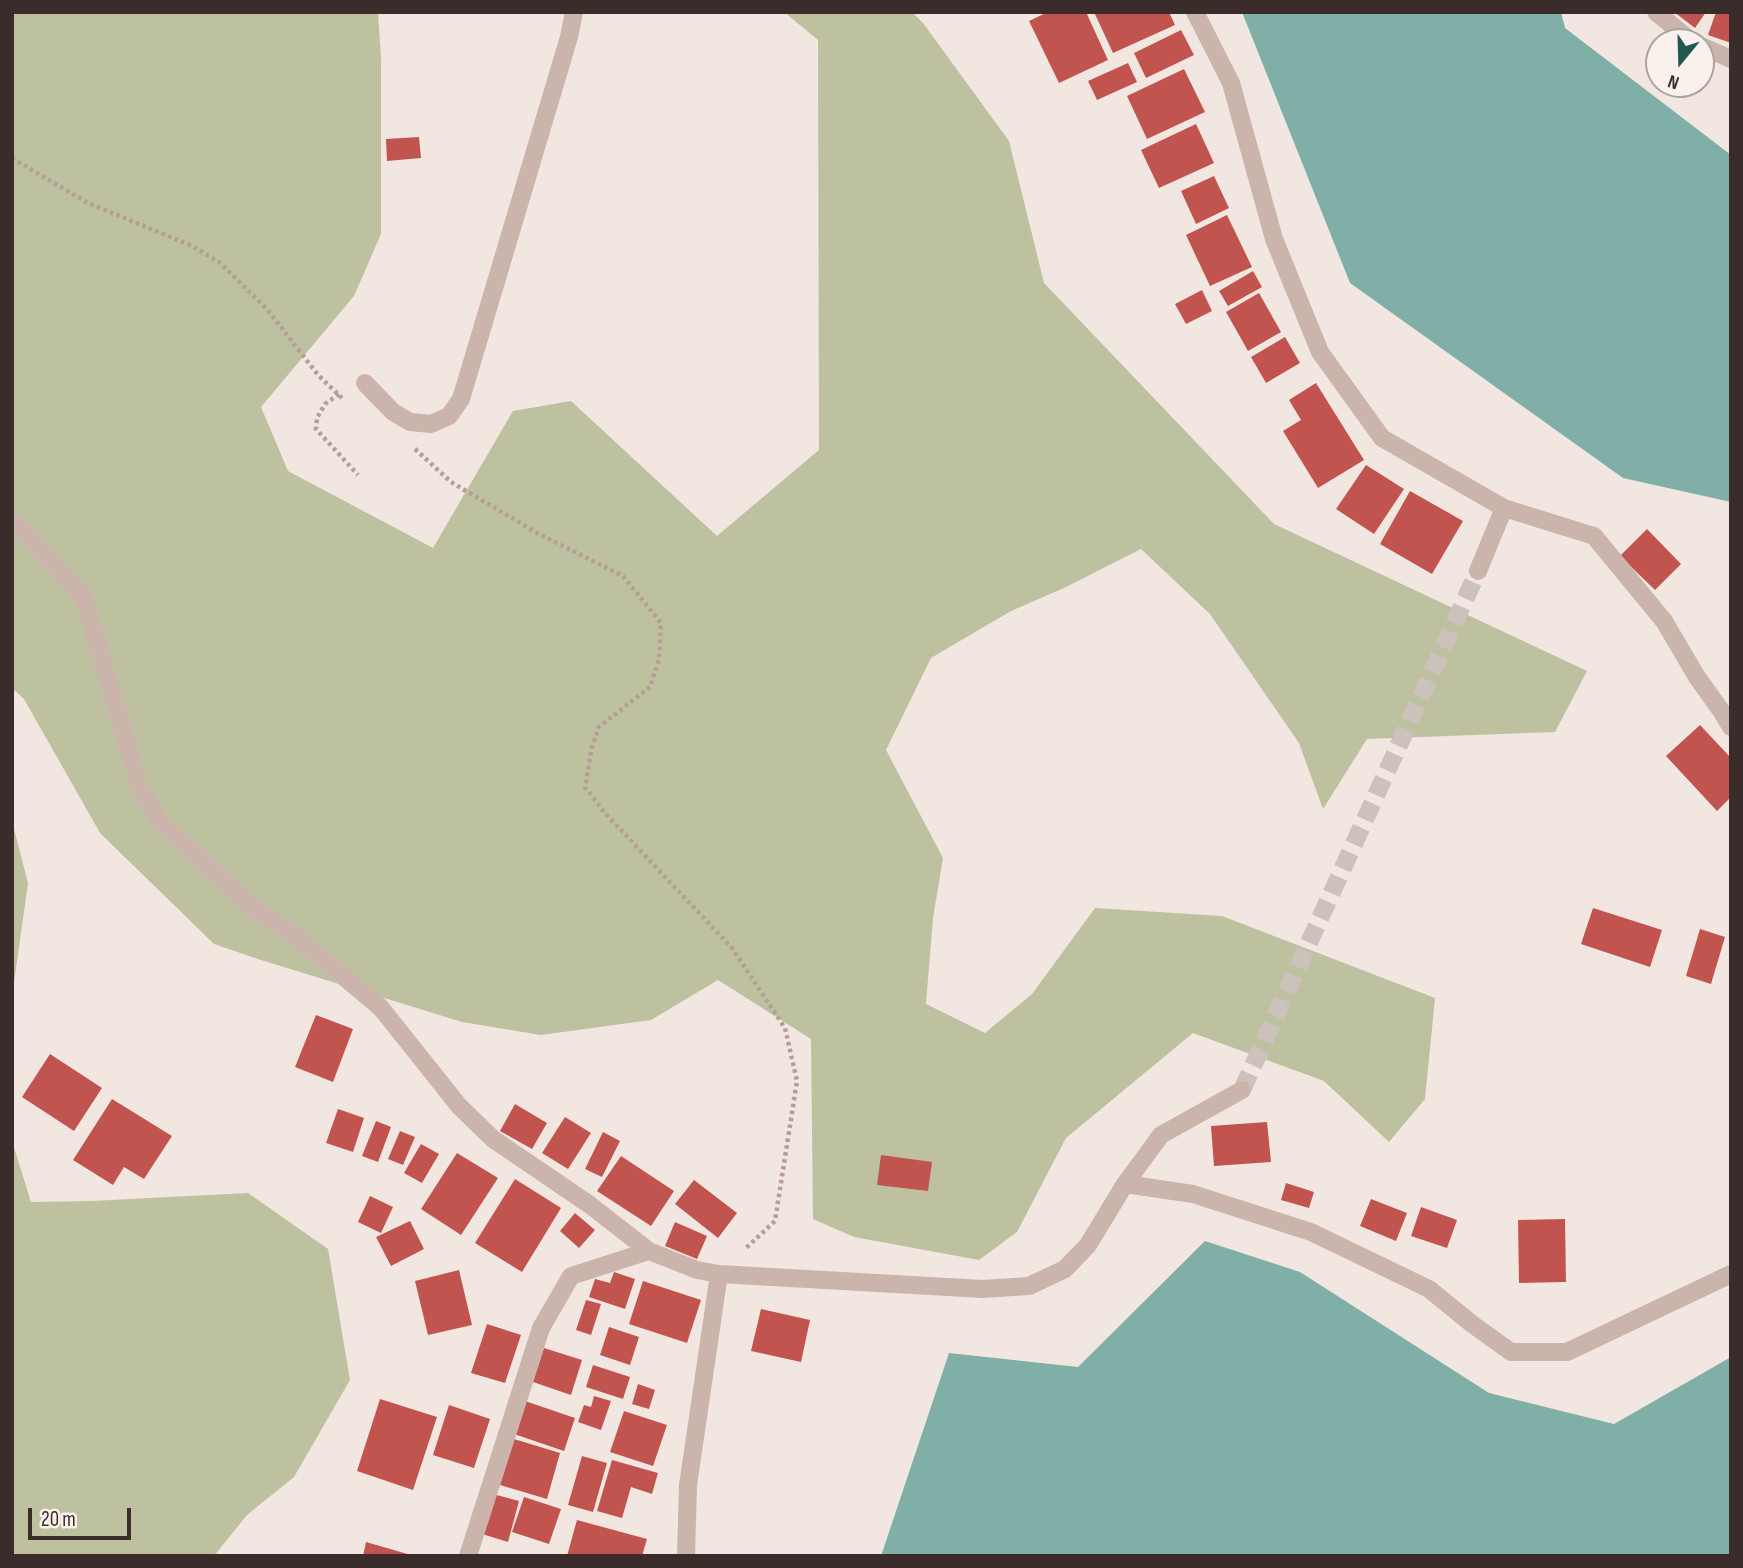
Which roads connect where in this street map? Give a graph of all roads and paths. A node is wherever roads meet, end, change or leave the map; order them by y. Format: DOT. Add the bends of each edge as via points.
graph roads {
  1 [pos="574,12"];
  2 [pos="1195,12"];
  3 [pos="1656,12"];
  4 [pos="1675,28"];
  5 [pos="12,158"];
  6 [pos="365,383"];
  7 [pos="338,394"];
  8 [pos="345,401"];
  9 [pos="410,444"];
  10 [pos="358,475"];
  11 [pos="1504,508"];
  12 [pos="12,523"];
  13 [pos="1478,571"];
  14 [pos="1731,727"];
  15 [pos="1242,1090"];
  16 [pos="1125,1184"];
  17 [pos="649,1251"];
  18 [pos="719,1274"];
  19 [pos="1731,1274"];
  20 [pos="468,1556"];
  21 [pos="686,1556"];
  1 -- 6 [label="street" via="461,399 449,416 431,424 410,422"];
  2 -- 11 [label="street" via="1231,83 1274,240 1320,352 1382,438"];
  3 -- 4 [label="street"];
  5 -- 7 [label="path" via="89,203 190,244 219,262 267,309"];
  6 -- 7 [label="path"];
  7 -- 8 [label="path"];
  7 -- 10 [label="path" via="324,404 316,429"];
  9 -- 18 [label="path" via="451,482 537,533 623,576 660,623 659,659 650,687 599,727 585,787 732,948 785,1028 797,1081 775,1221"];
  11 -- 13 [label="street"];
  11 -- 14 [label="street" via="1594,536 1664,621"];
  12 -- 17 [label="street" via="83,598 140,788 160,822 255,910 292,933 382,1009 458,1106 493,1139"];
  15 -- 16 [label="street" via="1161,1135"];
  16 -- 18 [label="street" via="1088,1245 1065,1269 1029,1286 983,1289"];
  16 -- 19 [label="street" via="1193,1195 1311,1232 1429,1289 1511,1352 1567,1352"];
  17 -- 18 [label="street"];
  17 -- 20 [label="street" via="571,1276 541,1328"];
  18 -- 21 [label="street" via="688,1485"];
}
